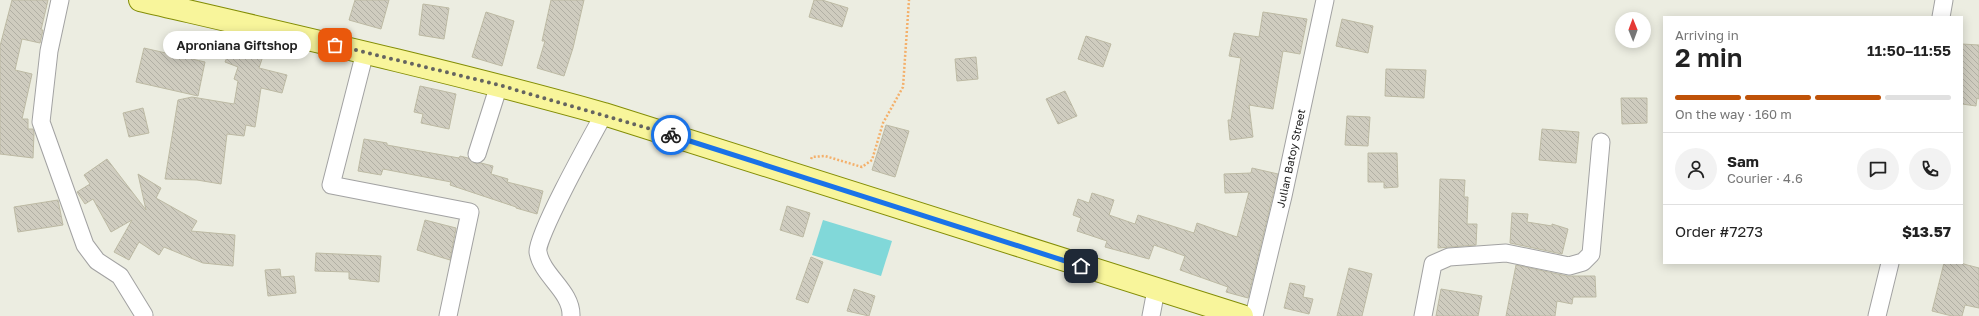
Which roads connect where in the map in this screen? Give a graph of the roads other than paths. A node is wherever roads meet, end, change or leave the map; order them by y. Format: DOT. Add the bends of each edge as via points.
graph roads {
  1 [pos="60,0"];
  2 [pos="140,0"];
  3 [pos="1325,0"];
  4 [pos="1944,0"];
  5 [pos="1941,16"];
  6 [pos="365,52"];
  7 [pos="499,85"];
  8 [pos="604,114"];
  9 [pos="1601,142"];
  10 [pos="477,154"];
  11 [pos="1890,264"];
  12 [pos="1156,290"];
  13 [pos="144,315"];
  14 [pos="448,316"];
  15 [pos="571,316"];
  16 [pos="1151,316"];
  17 [pos="1242,316"];
  18 [pos="1254,316"];
  19 [pos="1423,316"];
  20 [pos="1877,316"];
  1 -- 13 [label="street" via="49,51 41,122 85,245 97,261 120,276"];
  2 -- 6 [label="main road"];
  3 -- 18 [label="street, Julian Batoy Street"];
  4 -- 5 [label="street"];
  6 -- 7 [label="main road"];
  6 -- 14 [label="street" via="331,184 470,212"];
  7 -- 8 [label="main road"];
  7 -- 10 [label="street"];
  8 -- 12 [label="main road"];
  8 -- 15 [label="street" via="555,207 537,251 571,305"];
  9 -- 19 [label="street" via="1591,254 1583,262 1569,266 1506,254 1449,257 1433,264"];
  11 -- 20 [label="street"];
  12 -- 16 [label="street"];
  12 -- 17 [label="main road"];
}
